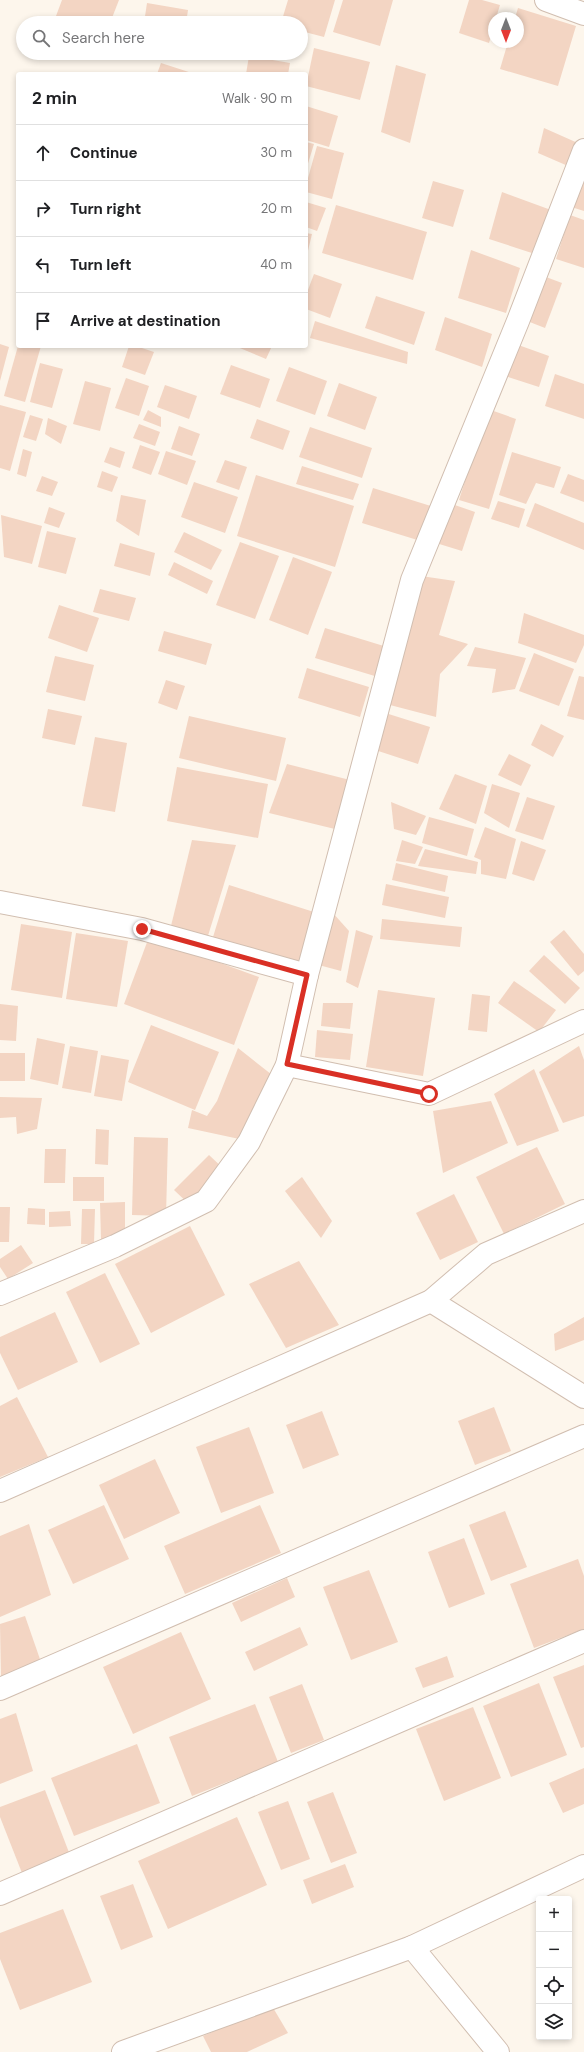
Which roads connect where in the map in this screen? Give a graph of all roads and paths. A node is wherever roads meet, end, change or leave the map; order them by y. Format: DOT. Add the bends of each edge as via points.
graph roads {
  1 [pos="546,0"];
  2 [pos="584,14"];
  3 [pos="584,150"];
  4 [pos="0,902"];
  5 [pos="307,975"];
  6 [pos="584,1021"];
  7 [pos="287,1064"];
  8 [pos="584,1211"];
  9 [pos="0,1294"];
  10 [pos="430,1301"];
  11 [pos="584,1397"];
  12 [pos="584,1436"];
  13 [pos="0,1491"];
  14 [pos="584,1641"];
  15 [pos="0,1689"];
  16 [pos="584,1866"];
  17 [pos="0,1894"];
  18 [pos="412,1947"];
  19 [pos="123,2052"];
  20 [pos="498,2052"];
  1 -- 2 [label="street"];
  3 -- 5 [label="street" via="518,321 412,580"];
  4 -- 5 [label="street" via="142,929"];
  5 -- 7 [label="street"];
  6 -- 7 [label="street" via="429,1094"];
  7 -- 9 [label="street" via="250,1142 206,1201 115,1246"];
  8 -- 10 [label="street" via="486,1254"];
  10 -- 11 [label="street"];
  10 -- 13 [label="street"];
  12 -- 15 [label="street"];
  14 -- 17 [label="street"];
  16 -- 18 [label="street"];
  18 -- 19 [label="street"];
  18 -- 20 [label="street"];
}
